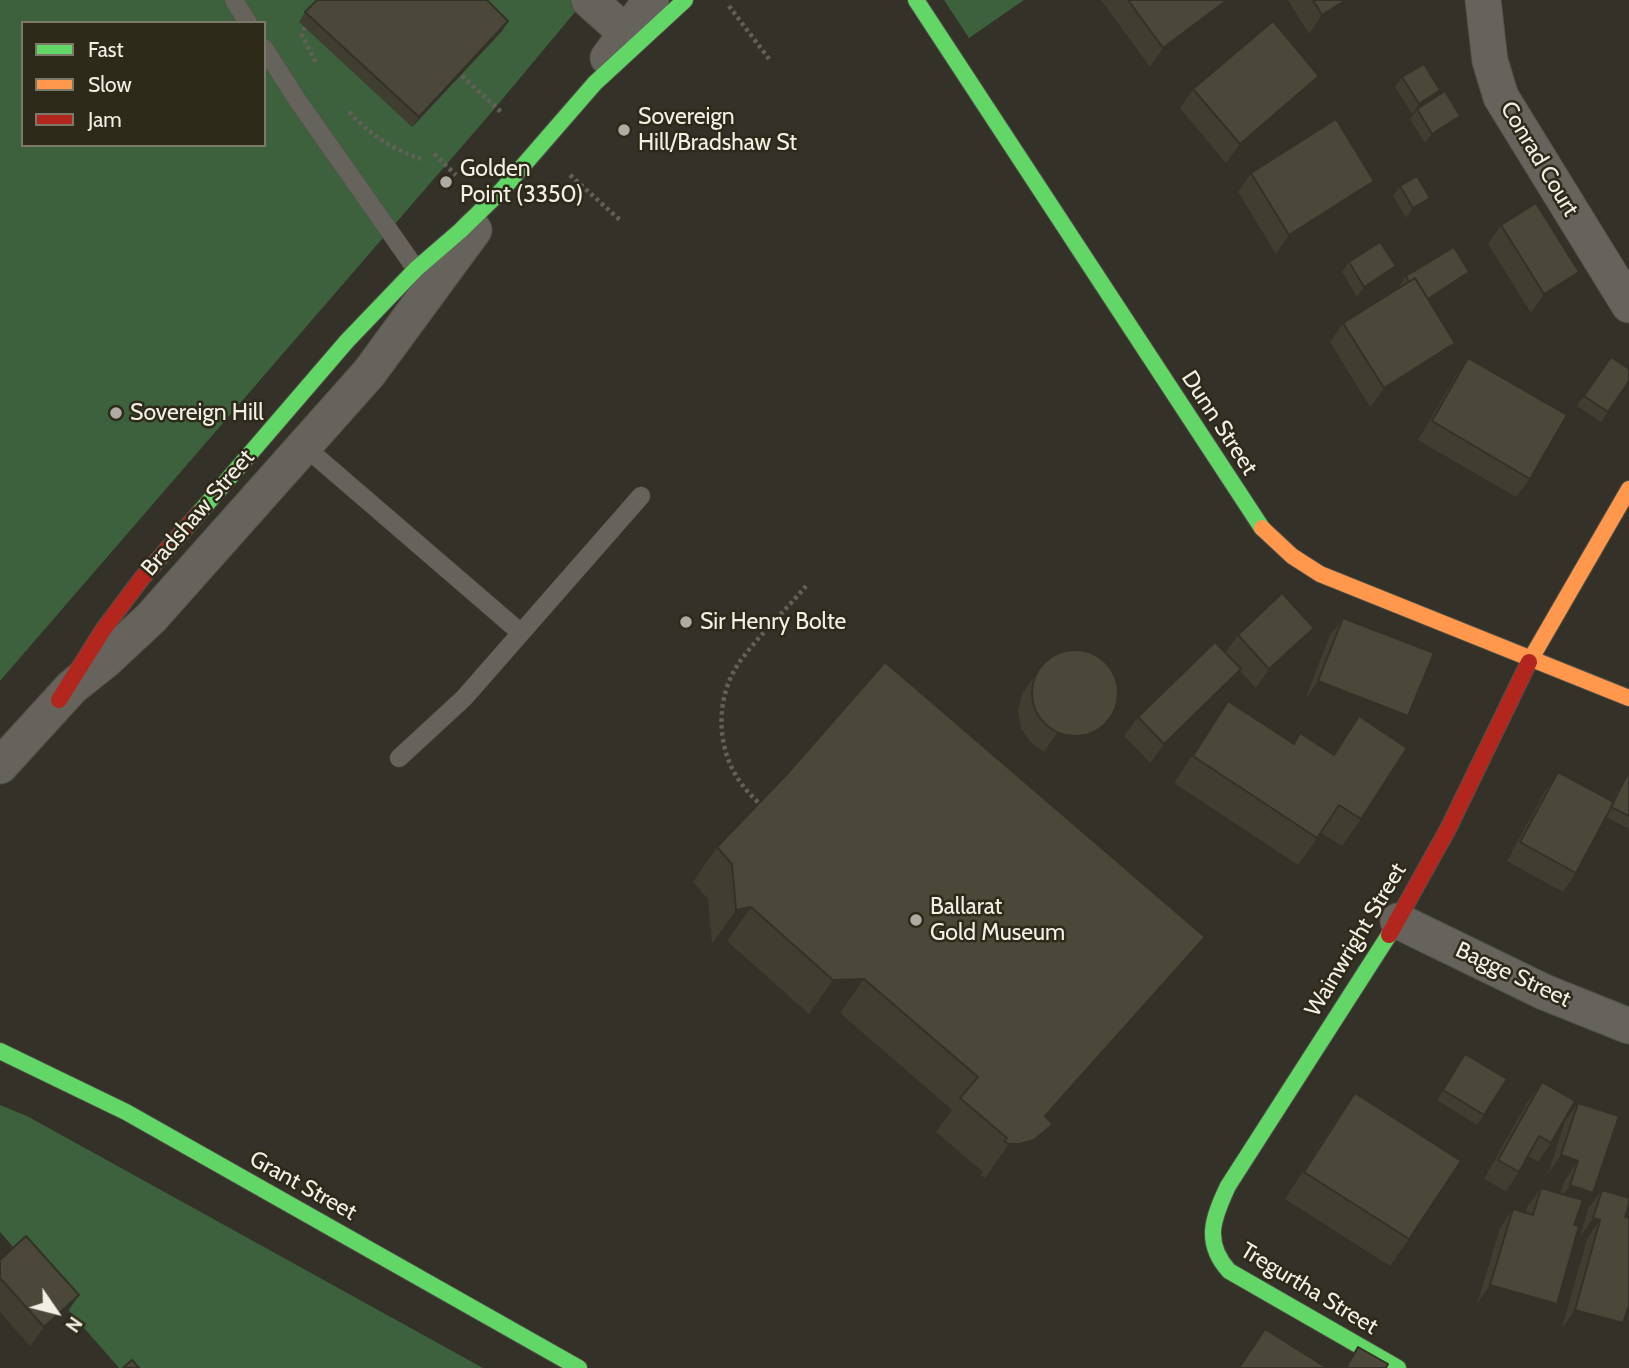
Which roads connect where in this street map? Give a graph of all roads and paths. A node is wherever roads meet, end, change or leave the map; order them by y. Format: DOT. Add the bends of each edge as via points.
graph roads {
  1 [pos="234,0"];
  2 [pos="589,0"];
  3 [pos="651,0"];
  4 [pos="685,0"];
  5 [pos="724,0"];
  6 [pos="916,0"];
  7 [pos="1483,0"];
  8 [pos="247,21"];
  9 [pos="304,27"];
  10 [pos="626,33"];
  11 [pos="266,51"];
  12 [pos="769,59"];
  13 [pos="319,68"];
  14 [pos="462,76"];
  15 [pos="575,103"];
  16 [pos="343,106"];
  17 [pos="502,113"];
  18 [pos="421,159"];
  19 [pos="566,172"];
  20 [pos="502,190"];
  21 [pos="621,221"];
  22 [pos="416,269"];
  23 [pos="1629,305"];
  24 [pos="276,423"];
  25 [pos="304,446"];
  26 [pos="1629,489"];
  27 [pos="641,496"];
  28 [pos="806,586"];
  29 [pos="521,633"];
  30 [pos="1531,659"];
  31 [pos="1629,698"];
  32 [pos="59,700"];
  33 [pos="399,758"];
  34 [pos="0,766"];
  35 [pos="764,807"];
  36 [pos="1398,921"];
  37 [pos="1629,1026"];
  38 [pos="0,1051"];
  39 [pos="1211,1238"];
  40 [pos="579,1368"];
  41 [pos="1398,1368"];
  1 -- 8 [label="lane"];
  2 -- 10 [label="street"];
  3 -- 10 [label="street, Bradshaw Street"];
  4 -- 15 [label="street, Bradshaw Street"];
  5 -- 12 [label="path"];
  6 -- 30 [label="street, Dunn Street" via="1253,517 1276,545 1320,574"];
  7 -- 23 [label="street, Conrad Court" via="1490,61 1501,97"];
  9 -- 13 [label="path" via="302,35"];
  10 -- 15 [label="street, Bradshaw Street"];
  11 -- 22 [label="lane"];
  14 -- 17 [label="path"];
  15 -- 20 [label="street, Bradshaw Street"];
  16 -- 18 [label="path" via="374,136"];
  19 -- 21 [label="path"];
  20 -- 22 [label="street, Bradshaw Street"];
  20 -- 25 [label="street, Bradshaw Street" via="389,347"];
  22 -- 24 [label="street, Bradshaw Street"];
  24 -- 25 [label="street"];
  24 -- 32 [label="street, Bradshaw Street" via="118,608"];
  25 -- 29 [label="lane"];
  25 -- 32 [label="street, Bradshaw Street" via="151,618"];
  26 -- 30 [label="street"];
  27 -- 29 [label="lane"];
  28 -- 35 [label="path" via="741,660 723,704 721,731 731,765"];
  29 -- 33 [label="lane" via="464,698"];
  30 -- 31 [label="street, Dunn Street"];
  30 -- 36 [label="street, Wainwright Street"];
  32 -- 34 [label="street, Bradshaw Street"];
  36 -- 37 [label="street, Bagge Street" via="1544,992"];
  36 -- 39 [label="street, Wainwright Street" via="1227,1186 1213,1217"];
  38 -- 40 [label="street, Grant Street" via="126,1112"];
  39 -- 41 [label="street, Tregurtha Street" via="1218,1259 1228,1270"];
}
